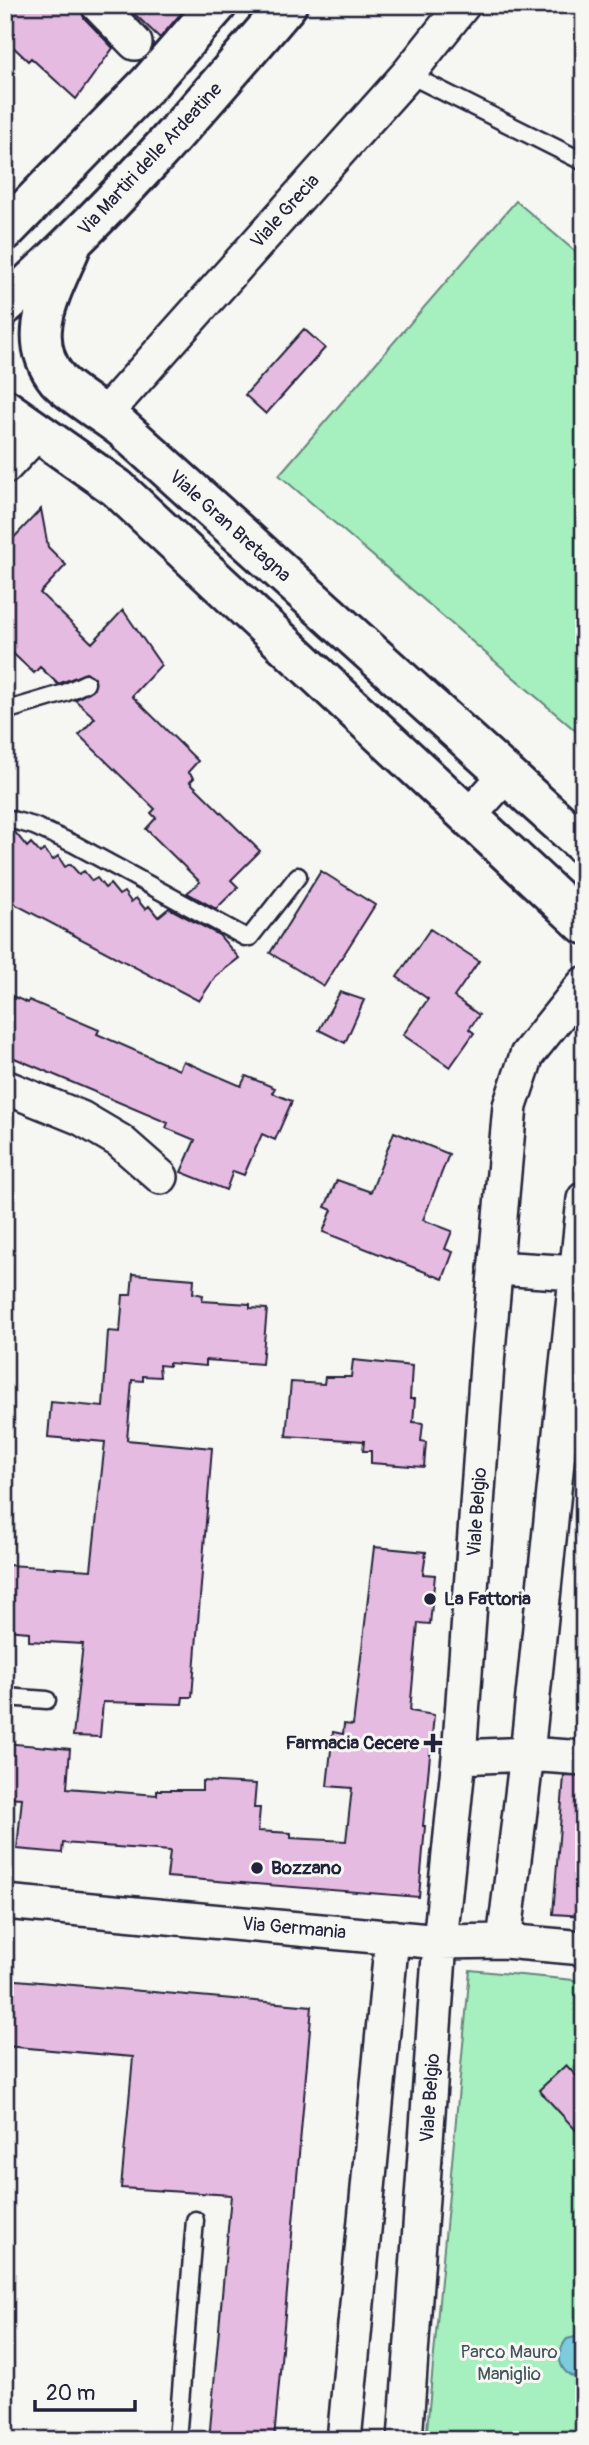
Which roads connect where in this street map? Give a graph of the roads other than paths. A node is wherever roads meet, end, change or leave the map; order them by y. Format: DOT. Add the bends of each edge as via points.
graph roads {
  1 [pos="98,5"];
  2 [pos="216,5"];
  3 [pos="287,5"];
  4 [pos="463,5"];
  5 [pos="135,43"];
  6 [pos="408,74"];
  7 [pos="584,162"];
  8 [pos="5,231"];
  9 [pos="72,244"];
  10 [pos="5,305"];
  11 [pos="5,409"];
  12 [pos="104,414"];
  13 [pos="37,433"];
  14 [pos="5,467"];
  15 [pos="86,683"];
  16 [pos="5,711"];
  17 [pos="506,775"];
  18 [pos="469,816"];
  19 [pos="5,818"];
  20 [pos="584,845"];
  21 [pos="298,876"];
  22 [pos="584,924"];
  23 [pos="584,984"];
  24 [pos="5,1087"];
  25 [pos="161,1177"];
  26 [pos="584,1199"];
  27 [pos="495,1268"];
  28 [pos="576,1273"];
  29 [pos="576,1351"];
  30 [pos="5,1697"];
  31 [pos="47,1700"];
  32 [pos="527,1754"];
  33 [pos="459,1756"];
  34 [pos="584,1758"];
  35 [pos="5,1902"];
  36 [pos="392,1937"];
  37 [pos="504,1941"];
  38 [pos="440,1942"];
  39 [pos="584,1948"];
  40 [pos="195,2220"];
  41 [pos="177,2440"];
  42 [pos="344,2440"];
  43 [pos="405,2440"];
  1 -- 5 [label="street"];
  2 -- 8 [label="street" via="150,82"];
  3 -- 9 [label="street, Via Martiri delle Ardeatine" via="192,117"];
  4 -- 6 [label="street, Viale Grecia"];
  6 -- 7 [label="lane"];
  6 -- 12 [label="street, Viale Grecia"];
  9 -- 10 [label="street, Via Martiri delle Ardeatine"];
  9 -- 12 [label="street, Viale Gran Bretagna" via="40,321 44,357 59,381"];
  11 -- 13 [label="street"];
  12 -- 17 [label="street, Viale Gran Bretagna"];
  13 -- 14 [label="street"];
  13 -- 18 [label="street" via="117,488"];
  15 -- 16 [label="lane"];
  17 -- 18 [label="street"];
  17 -- 20 [label="street, Viale Gran Bretagna"];
  18 -- 22 [label="street"];
  19 -- 21 [label="lane" via="34,825 74,844 245,937 250,937"];
  23 -- 27 [label="street, Viale Belgio" via="527,1055 510,1106"];
  24 -- 25 [label="street" via="81,1118 120,1141"];
  26 -- 28 [label="street"];
  27 -- 28 [label="street"];
  27 -- 33 [label="street, Viale Belgio"];
  28 -- 29 [label="street"];
  29 -- 32 [label="street"];
  30 -- 31 [label="lane"];
  32 -- 33 [label="street"];
  32 -- 34 [label="street"];
  32 -- 37 [label="street"];
  33 -- 38 [label="street, Viale Belgio"];
  35 -- 36 [label="street, Via Germania"];
  36 -- 38 [label="street, Via Germania"];
  36 -- 42 [label="street"];
  37 -- 38 [label="street, Via Germania"];
  37 -- 39 [label="street, Via Germania"];
  38 -- 43 [label="street, Viale Belgio"];
  40 -- 41 [label="lane"];
}
